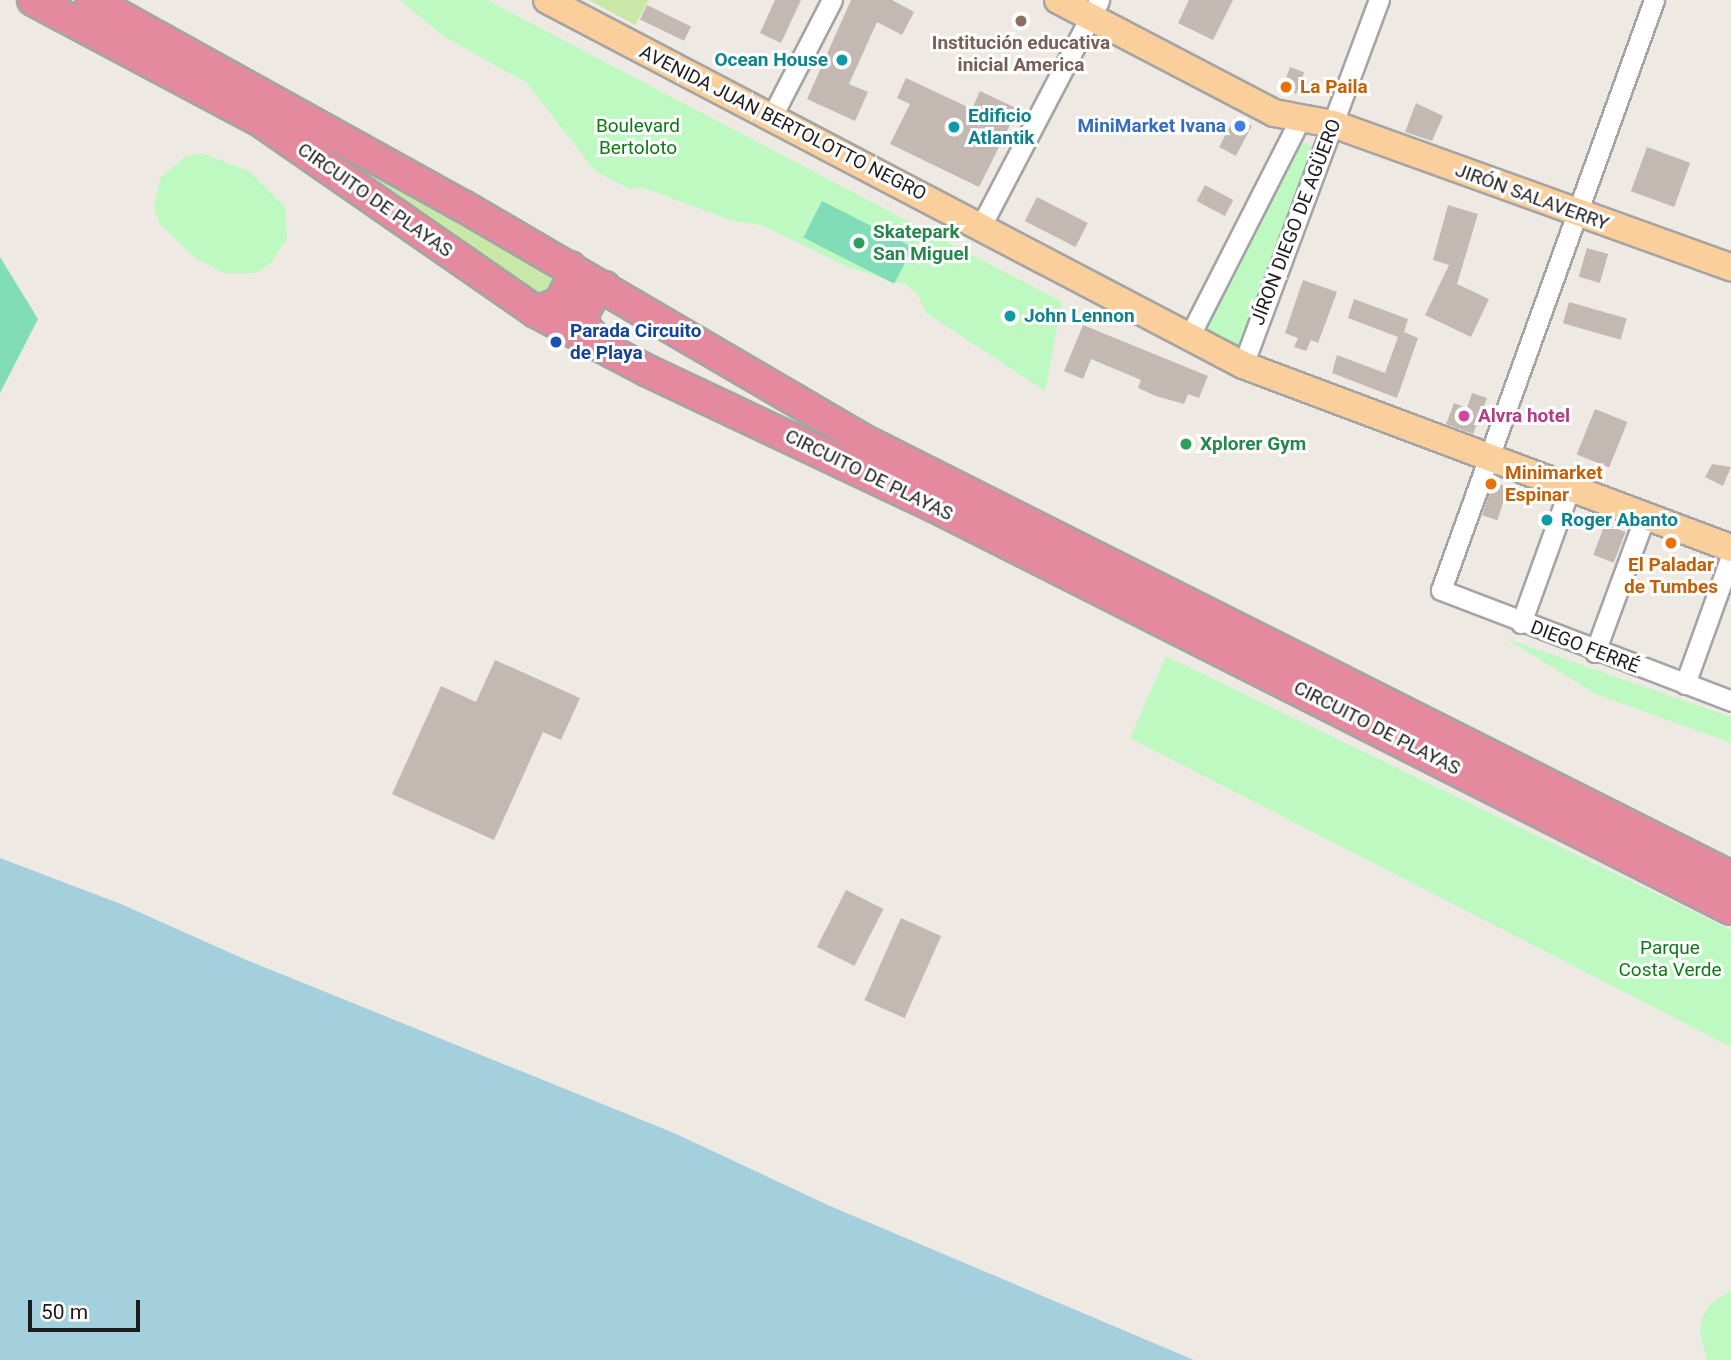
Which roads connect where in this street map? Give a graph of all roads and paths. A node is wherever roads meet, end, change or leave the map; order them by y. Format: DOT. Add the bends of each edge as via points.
graph roads {
  1 [pos="33,0"];
  2 [pos="91,0"];
  3 [pos="832,0"];
  4 [pos="1058,0"];
  5 [pos="1379,0"];
  6 [pos="1654,0"];
  7 [pos="556,2"];
  8 [pos="1095,8"];
  9 [pos="771,118"];
  10 [pos="1299,121"];
  11 [pos="1333,124"];
  12 [pos="1576,213"];
  13 [pos="981,226"];
  14 [pos="570,267"];
  15 [pos="1731,267"];
  16 [pos="604,287"];
  17 [pos="536,312"];
  18 [pos="1189,337"];
  19 [pos="599,345"];
  20 [pos="1243,365"];
  21 [pos="1486,456"];
  22 [pos="1570,488"];
  23 [pos="1645,516"];
  24 [pos="1731,548"];
  25 [pos="1731,556"];
  26 [pos="1521,623"];
  27 [pos="1595,652"];
  28 [pos="1685,684"];
  29 [pos="1731,701"];
  30 [pos="1731,877"];
  31 [pos="1731,909"];
  1 -- 17 [label="highway, CIRCUITO DE PLAYAS" via="259,120"];
  2 -- 14 [label="highway, CIRCUITO DE PLAYAS"];
  3 -- 9 [label="street"];
  4 -- 8 [label="main road, JIRÓN SALAVERRY"];
  5 -- 11 [label="street, JÍRON DIEGO DE AGÜERO"];
  6 -- 12 [label="street"];
  7 -- 9 [label="main road, AVENIDA JUAN BERTOLOTTO NEGRO"];
  8 -- 10 [label="main road, JIRÓN SALAVERRY" via="1274,113"];
  8 -- 13 [label="street"];
  9 -- 13 [label="main road, AVENIDA JUAN BERTOLOTTO NEGRO"];
  10 -- 11 [label="main road, JIRÓN SALAVERRY"];
  10 -- 18 [label="street, JÍRON DIEGO DE AGÜERO"];
  11 -- 12 [label="main road, JIRÓN SALAVERRY"];
  11 -- 20 [label="street, JÍRON DIEGO DE AGÜERO"];
  12 -- 15 [label="main road, JIRÓN SALAVERRY"];
  12 -- 21 [label="street"];
  13 -- 18 [label="main road, AVENIDA JUAN BERTOLOTTO NEGRO"];
  14 -- 16 [label="highway, CIRCUITO DE PLAYAS"];
  14 -- 17 [label="highway" via="571,280 560,303"];
  16 -- 19 [label="highway" via="594,293 583,314 584,326"];
  16 -- 30 [label="highway, CIRCUITO DE PLAYAS" via="861,439"];
  17 -- 19 [label="highway, CIRCUITO DE PLAYAS"];
  18 -- 20 [label="main road, AVENIDA JUAN BERTOLOTTO NEGRO"];
  19 -- 31 [label="highway, CIRCUITO DE PLAYAS" via="936,507"];
  20 -- 21 [label="main road, AVENIDA JUAN BERTOLOTTO NEGRO"];
  21 -- 22 [label="main road, AVENIDA JUAN BERTOLOTTO NEGRO"];
  21 -- 26 [label="street, DIEGO FERRÉ" via="1441,590"];
  22 -- 23 [label="main road, AVENIDA JUAN BERTOLOTTO NEGRO"];
  22 -- 26 [label="street"];
  23 -- 24 [label="main road, AVENIDA JUAN BERTOLOTTO NEGRO"];
  23 -- 27 [label="street"];
  25 -- 28 [label="street"];
  26 -- 27 [label="street, DIEGO FERRÉ"];
  27 -- 28 [label="street, DIEGO FERRÉ"];
  28 -- 29 [label="street, DIEGO FERRÉ"];
}
